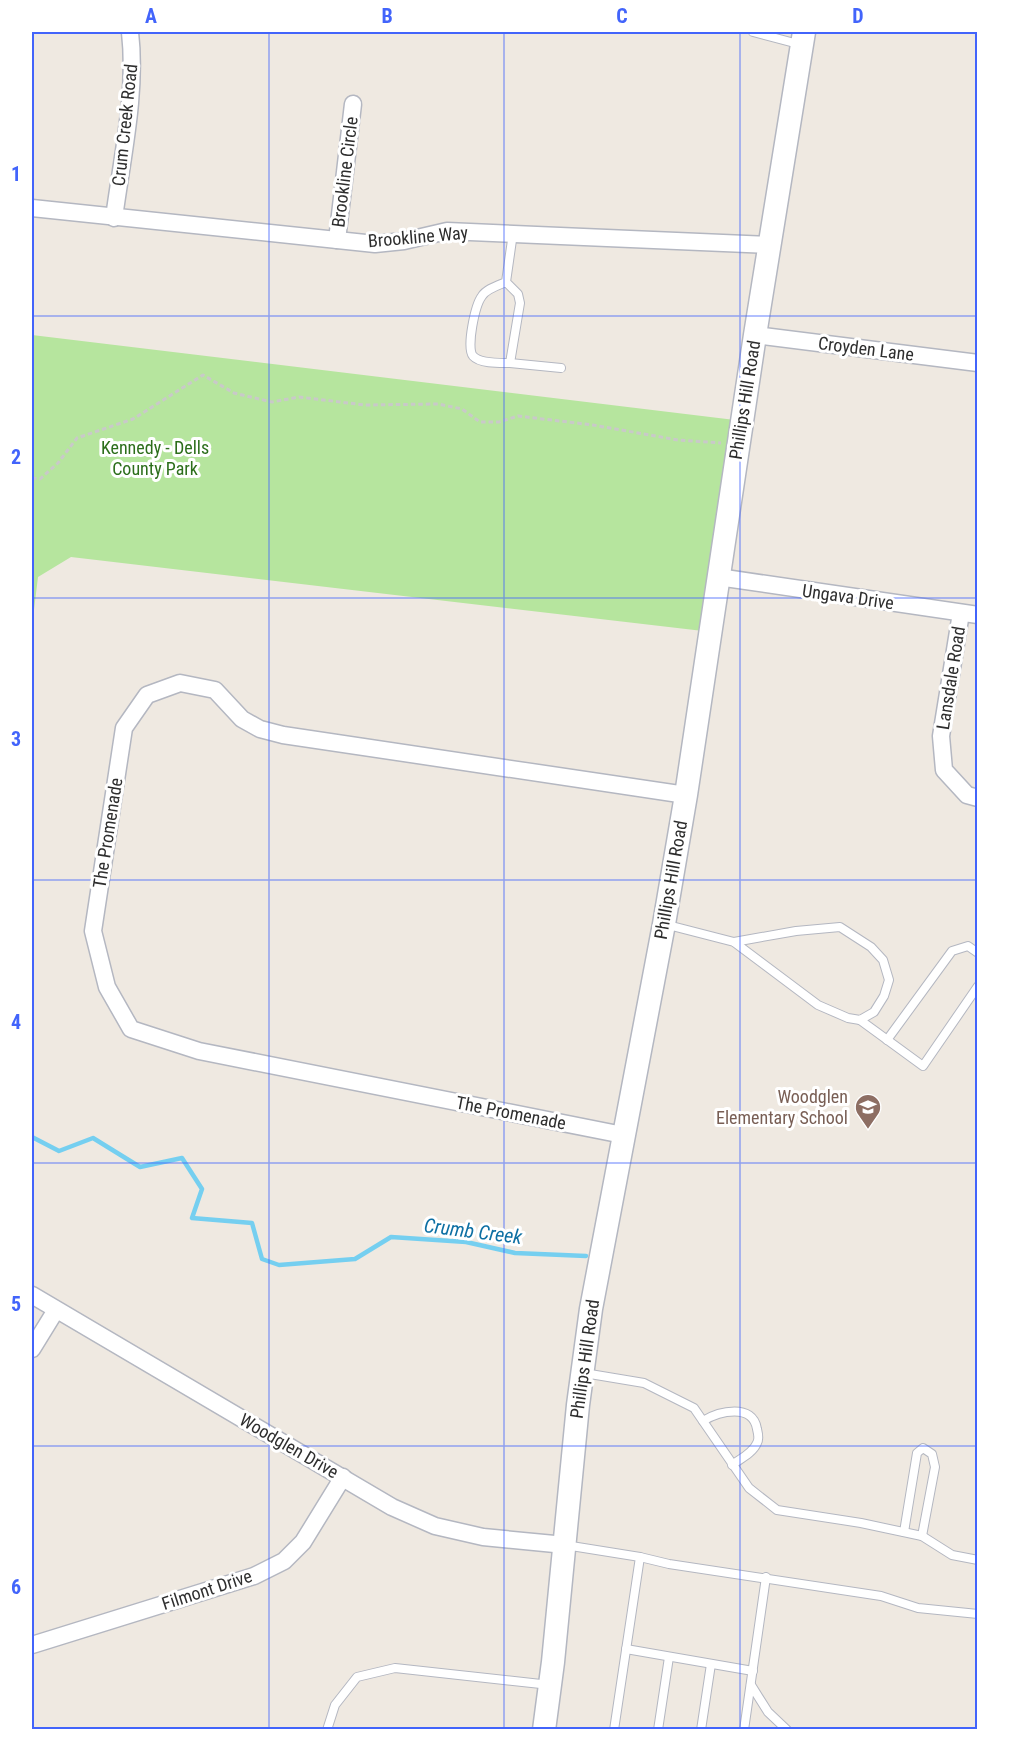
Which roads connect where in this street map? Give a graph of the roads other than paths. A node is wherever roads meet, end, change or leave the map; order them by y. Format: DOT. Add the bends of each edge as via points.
graph roads {
  1 [pos="130,32"];
  2 [pos="753,32"];
  3 [pos="803,38"];
  4 [pos="353,104"];
  5 [pos="32,208"];
  6 [pos="114,218"];
  7 [pos="513,233"];
  8 [pos="337,240"];
  9 [pos="771,245"];
  10 [pos="506,282"];
  11 [pos="755,335"];
  12 [pos="510,363"];
  13 [pos="978,363"];
  14 [pos="561,368"];
  15 [pos="718,578"];
  16 [pos="969,614"];
  17 [pos="686,795"];
  18 [pos="978,798"];
  19 [pos="664,924"];
  20 [pos="734,942"];
  21 [pos="978,953"];
  22 [pos="978,986"];
  23 [pos="860,1020"];
  24 [pos="887,1040"];
  25 [pos="623,1135"];
  26 [pos="32,1295"];
  27 [pos="56,1310"];
  28 [pos="32,1349"];
  29 [pos="582,1373"];
  30 [pos="703,1421"];
  31 [pos="732,1465"];
  32 [pos="343,1477"];
  33 [pos="904,1532"];
  34 [pos="922,1536"];
  35 [pos="565,1545"];
  36 [pos="640,1557"];
  37 [pos="978,1560"];
  38 [pos="766,1577"];
  39 [pos="978,1614"];
  40 [pos="32,1645"];
  41 [pos="626,1649"];
  42 [pos="669,1657"];
  43 [pos="711,1664"];
  44 [pos="753,1671"];
  45 [pos="550,1685"];
  46 [pos="751,1685"];
  47 [pos="327,1730"];
  48 [pos="544,1730"];
  49 [pos="614,1730"];
  50 [pos="658,1730"];
  51 [pos="701,1730"];
  52 [pos="744,1730"];
  53 [pos="787,1730"];
  1 -- 6 [label="street, Crum Creek Road" via="132,87"];
  2 -- 3 [label="lane"];
  3 -- 9 [label="street, Phillips Hill Road"];
  4 -- 8 [label="street, Brookline Circle"];
  5 -- 6 [label="street, Brookline Way"];
  6 -- 8 [label="street, Brookline Way"];
  7 -- 8 [label="street, Brookline Way" via="447,231 375,244"];
  7 -- 9 [label="street, Brookline Way"];
  7 -- 10 [label="lane"];
  9 -- 11 [label="street, Phillips Hill Road"];
  10 -- 12 [label="lane" via="518,294 520,303"];
  10 -- 12 [label="lane" via="482,294 476,309 471,352 480,360"];
  11 -- 13 [label="street, Croyden Lane"];
  11 -- 15 [label="street, Phillips Hill Road"];
  12 -- 14 [label="lane"];
  15 -- 16 [label="street, Ungava Drive"];
  15 -- 17 [label="street, Phillips Hill Road"];
  16 -- 18 [label="street, Lansdale Road" via="941,736 944,770 967,795"];
  17 -- 19 [label="street, Phillips Hill Road"];
  17 -- 25 [label="street, The Promenade" via="283,735 242,720 215,690 180,683 147,695 124,728 93,931 107,987 132,1029 199,1051"];
  19 -- 20 [label="lane"];
  19 -- 25 [label="street, Phillips Hill Road"];
  20 -- 23 [label="lane" via="818,1005"];
  20 -- 23 [label="lane" via="840,927 853,934 883,960 889,980 874,1012"];
  21 -- 24 [label="lane" via="968,946 952,951"];
  22 -- 24 [label="lane" via="923,1066"];
  23 -- 24 [label="lane"];
  25 -- 29 [label="street, Phillips Hill Road"];
  26 -- 27 [label="street, Woodglen Drive"];
  27 -- 28 [label="street"];
  27 -- 32 [label="street, Woodglen Drive"];
  29 -- 30 [label="lane" via="644,1383 694,1408"];
  29 -- 35 [label="street, Phillips Hill Road"];
  30 -- 31 [label="lane"];
  30 -- 31 [label="lane" via="736,1411 756,1421 757,1443"];
  31 -- 33 [label="lane" via="748,1488 777,1510"];
  32 -- 35 [label="street, Woodglen Drive" via="435,1527 483,1537"];
  32 -- 40 [label="street, Filmont Drive" via="303,1542 284,1561 254,1576"];
  33 -- 34 [label="lane"];
  33 -- 34 [label="lane" via="916,1453 923,1448 932,1454 935,1467"];
  34 -- 37 [label="lane" via="952,1555"];
  35 -- 36 [label="lane"];
  35 -- 45 [label="street, Phillips Hill Road"];
  36 -- 38 [label="lane"];
  36 -- 41 [label="lane"];
  38 -- 39 [label="lane" via="881,1596 918,1608"];
  38 -- 44 [label="lane"];
  41 -- 42 [label="lane"];
  41 -- 49 [label="lane"];
  42 -- 43 [label="lane"];
  42 -- 50 [label="lane"];
  43 -- 44 [label="lane"];
  43 -- 51 [label="lane"];
  44 -- 46 [label="lane"];
  45 -- 47 [label="lane" via="395,1668 357,1677 335,1705"];
  45 -- 48 [label="street, Phillips Hill Road"];
  46 -- 52 [label="lane"];
  46 -- 53 [label="lane" via="768,1712"];
}
